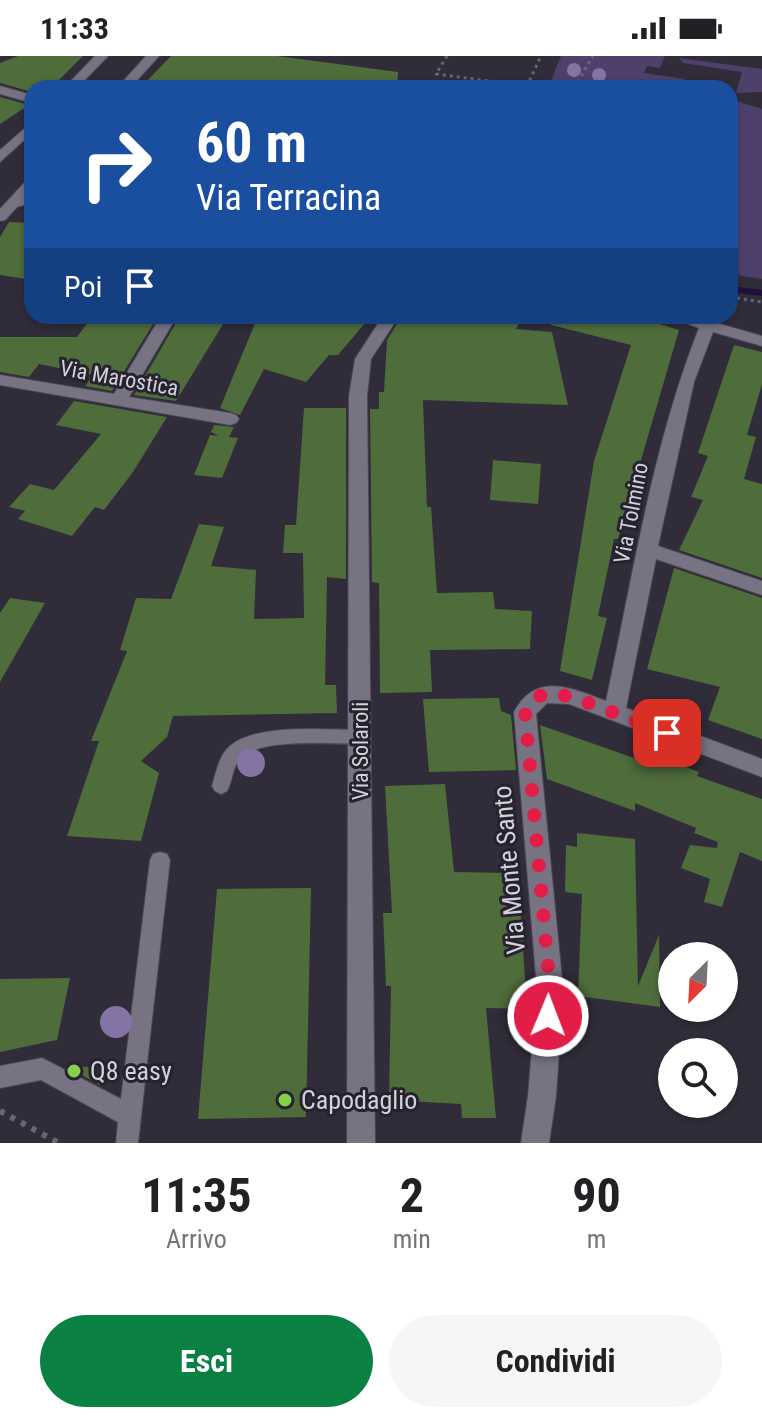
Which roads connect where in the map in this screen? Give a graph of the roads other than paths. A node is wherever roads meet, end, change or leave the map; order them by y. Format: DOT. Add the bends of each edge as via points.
graph roads {
  1 [pos="102,56"];
  2 [pos="153,56"];
  3 [pos="78,80"];
  4 [pos="130,80"];
  5 [pos="0,90"];
  6 [pos="24,97"];
  7 [pos="24,134"];
  8 [pos="0,158"];
  9 [pos="24,191"];
  10 [pos="24,201"];
  11 [pos="12,204"];
  12 [pos="0,217"];
  13 [pos="164,324"];
  14 [pos="386,324"];
  15 [pos="698,324"];
  16 [pos="707,327"];
  17 [pos="762,341"];
  18 [pos="0,380"];
  19 [pos="118,401"];
  20 [pos="230,419"];
  21 [pos="649,550"];
  22 [pos="762,588"];
  23 [pos="614,713"];
  24 [pos="360,737"];
  25 [pos="762,768"];
  26 [pos="221,786"];
  27 [pos="160,860"];
  28 [pos="0,1077"];
  29 [pos="130,1116"];
  30 [pos="127,1143"];
  31 [pos="361,1143"];
  32 [pos="535,1143"];
  1 -- 3 [label="street"];
  2 -- 4 [label="street"];
  5 -- 6 [label="street"];
  7 -- 8 [label="street"];
  9 -- 11 [label="street"];
  10 -- 11 [label="street"];
  11 -- 12 [label="street"];
  13 -- 19 [label="street"];
  14 -- 24 [label="street, Via Solaroli" via="363,359 358,396"];
  15 -- 16 [label="street"];
  16 -- 17 [label="street"];
  16 -- 21 [label="street, Via Tolmino" via="686,382"];
  18 -- 19 [label="street, Via Marostica"];
  19 -- 20 [label="street, Via Marostica"];
  21 -- 22 [label="street"];
  21 -- 23 [label="street, Via Tolmino"];
  23 -- 25 [label="street"];
  23 -- 32 [label="street, Via Monte Santo" via="570,696 542,694 525,712 550,989"];
  24 -- 26 [label="lane" via="256,742 237,750 228,761"];
  24 -- 31 [label="street, Via Solaroli"];
  27 -- 29 [label="lane"];
  28 -- 29 [label="lane" via="42,1069"];
  29 -- 30 [label="lane"];
}
